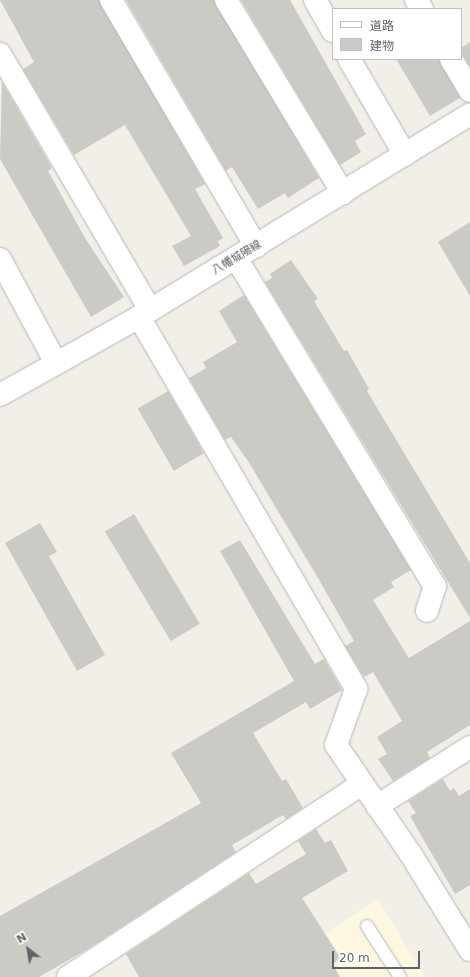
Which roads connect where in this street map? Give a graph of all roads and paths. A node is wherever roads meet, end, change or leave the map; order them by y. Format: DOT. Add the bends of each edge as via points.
graph roads {
  1 [pos="111,0"];
  2 [pos="226,0"];
  3 [pos="315,0"];
  4 [pos="332,29"];
  5 [pos="0,54"];
  6 [pos="350,60"];
  7 [pos="452,60"];
  8 [pos="470,91"];
  9 [pos="470,114"];
  10 [pos="404,155"];
  11 [pos="343,193"];
  12 [pos="256,246"];
  13 [pos="236,258"];
  14 [pos="0,259"];
  15 [pos="145,314"];
  16 [pos="56,363"];
  17 [pos="0,395"];
  18 [pos="427,611"];
  19 [pos="470,747"];
  20 [pos="362,784"];
  21 [pos="378,806"];
  22 [pos="367,926"];
  23 [pos="470,950"];
  24 [pos="68,977"];
  25 [pos="400,977"];
  1 -- 12 [label="street"];
  2 -- 11 [label="street"];
  3 -- 4 [label="street"];
  5 -- 15 [label="street"];
  6 -- 10 [label="street"];
  7 -- 8 [label="street"];
  9 -- 10 [label="street, 八幡城陽線"];
  10 -- 11 [label="street, 八幡城陽線"];
  11 -- 12 [label="street, 八幡城陽線"];
  12 -- 13 [label="street, 八幡城陽線"];
  13 -- 15 [label="street, 八幡城陽線"];
  13 -- 18 [label="street" via="435,586"];
  14 -- 16 [label="street"];
  15 -- 16 [label="street, 八幡城陽線"];
  15 -- 20 [label="street" via="356,689 336,745"];
  16 -- 17 [label="street, 八幡城陽線"];
  19 -- 21 [label="street"];
  20 -- 21 [label="street"];
  20 -- 24 [label="street"];
  21 -- 23 [label="street"];
  22 -- 25 [label="lane"];
}
